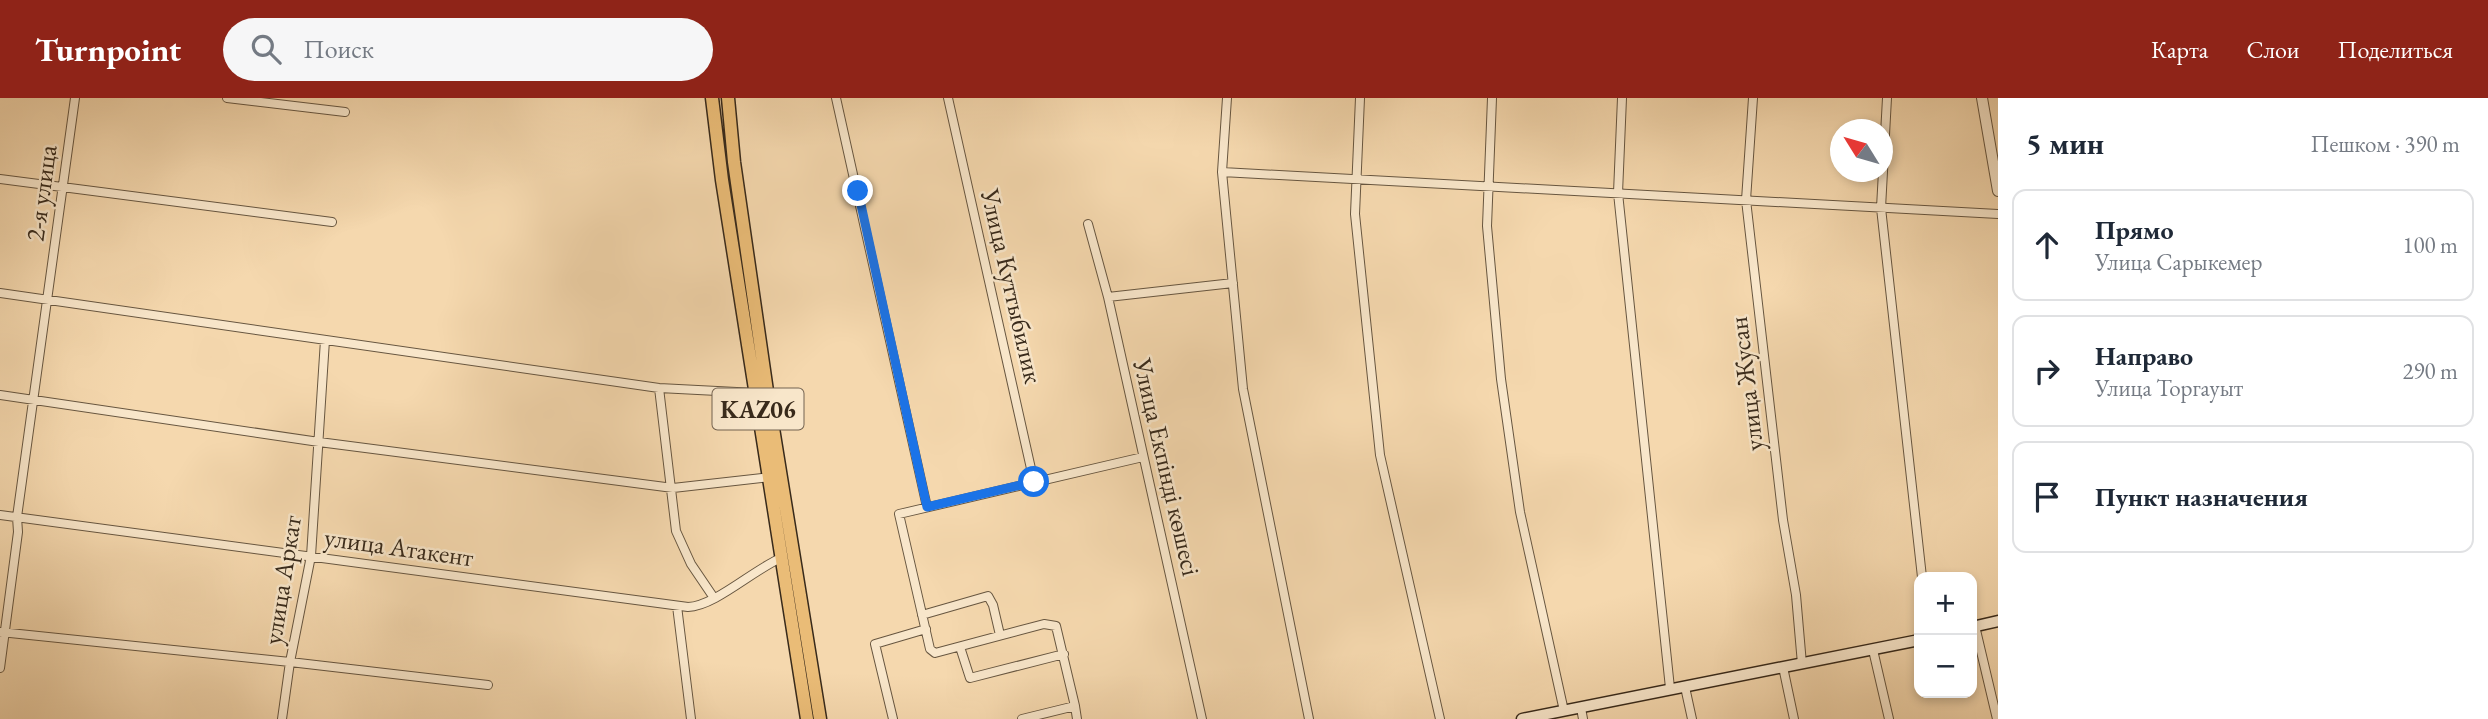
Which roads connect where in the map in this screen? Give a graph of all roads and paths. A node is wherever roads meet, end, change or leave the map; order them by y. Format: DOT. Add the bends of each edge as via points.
graph roads {
  1 [pos="75,98"];
  2 [pos="227,98"];
  3 [pos="712,98"];
  4 [pos="728,98"];
  5 [pos="836,98"];
  6 [pos="948,98"];
  7 [pos="1227,98"];
  8 [pos="1360,98"];
  9 [pos="1492,98"];
  10 [pos="1622,98"];
  11 [pos="1753,98"];
  12 [pos="1887,98"];
  13 [pos="1982,98"];
  14 [pos="345,112"];
  15 [pos="1222,172"];
  16 [pos="0,178"];
  17 [pos="737,178"];
  18 [pos="1356,179"];
  19 [pos="722,180"];
  20 [pos="64,186"];
  21 [pos="1488,186"];
  22 [pos="1998,191"];
  23 [pos="1618,193"];
  24 [pos="1746,200"];
  25 [pos="1881,208"];
  26 [pos="1998,215"];
  27 [pos="332,222"];
  28 [pos="1088,224"];
  29 [pos="1233,282"];
  30 [pos="0,293"];
  31 [pos="1108,297"];
  32 [pos="47,300"];
  33 [pos="325,340"];
  34 [pos="659,388"];
  35 [pos="756,393"];
  36 [pos="0,395"];
  37 [pos="33,399"];
  38 [pos="319,442"];
  39 [pos="1143,457"];
  40 [pos="770,477"];
  41 [pos="1034,482"];
  42 [pos="673,488"];
  43 [pos="927,507"];
  44 [pos="0,515"];
  45 [pos="17,517"];
  46 [pos="311,556"];
  47 [pos="781,558"];
  48 [pos="1921,572"];
  49 [pos="714,598"];
  50 [pos="677,606"];
  51 [pos="922,615"];
  52 [pos="1998,621"];
  53 [pos="1977,626"];
  54 [pos="926,629"];
  55 [pos="2,632"];
  56 [pos="1000,635"];
  57 [pos="1975,635"];
  58 [pos="1914,641"];
  59 [pos="960,647"];
  60 [pos="1873,650"];
  61 [pos="1063,654"];
  62 [pos="290,662"];
  63 [pos="1802,664"];
  64 [pos="1783,667"];
  65 [pos="0,668"];
  66 [pos="488,685"];
  67 [pos="1685,687"];
  68 [pos="1670,688"];
  69 [pos="1074,706"];
  70 [pos="1564,711"];
  71 [pos="1582,714"];
  72 [pos="282,719"];
  73 [pos="691,719"];
  74 [pos="807,719"];
  75 [pos="820,719"];
  76 [pos="893,719"];
  77 [pos="1022,719"];
  78 [pos="1077,719"];
  79 [pos="1202,719"];
  80 [pos="1309,719"];
  81 [pos="1440,719"];
  82 [pos="1522,719"];
  83 [pos="1692,719"];
  84 [pos="1794,719"];
  85 [pos="1889,719"];
  86 [pos="1997,719"];
  1 -- 20 [label="street, 2-я улица"];
  2 -- 14 [label="street"];
  3 -- 19 [label="highway, KАZ06"];
  4 -- 17 [label="highway, KАZ06"];
  5 -- 43 [label="street"];
  6 -- 41 [label="street, Улица Куттыбилик"];
  7 -- 15 [label="street"];
  8 -- 18 [label="street"];
  9 -- 21 [label="street"];
  10 -- 23 [label="street"];
  11 -- 24 [label="street, улица Жусан"];
  12 -- 25 [label="street"];
  13 -- 22 [label="street"];
  15 -- 18 [label="street"];
  15 -- 29 [label="street"];
  16 -- 20 [label="street"];
  17 -- 19 [label="highway"];
  17 -- 75 [label="highway, KАZ06"];
  18 -- 21 [label="street"];
  18 -- 81 [label="street" via="1355,214 1380,455"];
  19 -- 35 [label="highway, KАZ06"];
  20 -- 27 [label="street"];
  20 -- 32 [label="street, 2-я улица"];
  21 -- 23 [label="street"];
  21 -- 70 [label="street" via="1487,226 1501,379 1520,512"];
  23 -- 24 [label="street"];
  23 -- 68 [label="street"];
  24 -- 25 [label="street"];
  24 -- 63 [label="street, улица Жусан"];
  25 -- 26 [label="street"];
  25 -- 48 [label="street"];
  28 -- 31 [label="street, Улица Екпінді көшесі"];
  29 -- 31 [label="street"];
  29 -- 80 [label="street" via="1243,389"];
  30 -- 32 [label="street"];
  31 -- 39 [label="street, Улица Екпінді көшесі"];
  32 -- 33 [label="street"];
  32 -- 37 [label="street, 2-я улица"];
  33 -- 34 [label="street"];
  33 -- 38 [label="street, улица Аркат"];
  34 -- 35 [label="street"];
  34 -- 42 [label="street"];
  35 -- 40 [label="highway, KАZ06"];
  36 -- 37 [label="street"];
  37 -- 38 [label="street"];
  37 -- 45 [label="street, 2-я улица"];
  38 -- 42 [label="street"];
  38 -- 46 [label="street, улица Аркат"];
  39 -- 41 [label="street"];
  39 -- 79 [label="street, Улица Екпінді көшесі"];
  40 -- 42 [label="street"];
  40 -- 47 [label="highway, KАZ06"];
  41 -- 43 [label="street"];
  42 -- 49 [label="street" via="676,531 691,565"];
  43 -- 51 [label="street" via="899,514"];
  44 -- 45 [label="street, улица Атакент"];
  45 -- 46 [label="street, улица Атакент"];
  45 -- 55 [label="street, 2-я улица"];
  46 -- 50 [label="street, улица Атакент"];
  46 -- 62 [label="street, улица Аркат"];
  47 -- 49 [label="street, улица Атакент"];
  47 -- 74 [label="highway, KАZ06"];
  49 -- 50 [label="street, улица Атакент" via="697,607"];
  50 -- 73 [label="street"];
  51 -- 54 [label="street"];
  51 -- 56 [label="street" via="988,596"];
  52 -- 53 [label="main road"];
  54 -- 59 [label="street" via="935,653"];
  54 -- 76 [label="street" via="875,644"];
  55 -- 62 [label="street, улица Аркат"];
  55 -- 65 [label="street, 2-я улица"];
  56 -- 59 [label="street"];
  56 -- 61 [label="street" via="1044,624 1056,626"];
  57 -- 86 [label="street"];
  58 -- 60 [label="main road"];
  59 -- 61 [label="street" via="970,678"];
  60 -- 63 [label="main road"];
  60 -- 85 [label="street"];
  61 -- 69 [label="street"];
  62 -- 66 [label="street"];
  62 -- 72 [label="street"];
  63 -- 64 [label="main road"];
  64 -- 67 [label="main road"];
  64 -- 84 [label="street"];
  67 -- 68 [label="main road"];
  67 -- 83 [label="street"];
  68 -- 71 [label="main road"];
  69 -- 77 [label="street"];
  69 -- 78 [label="street"];
  70 -- 71 [label="main road"];
  70 -- 82 [label="main road"];
}
